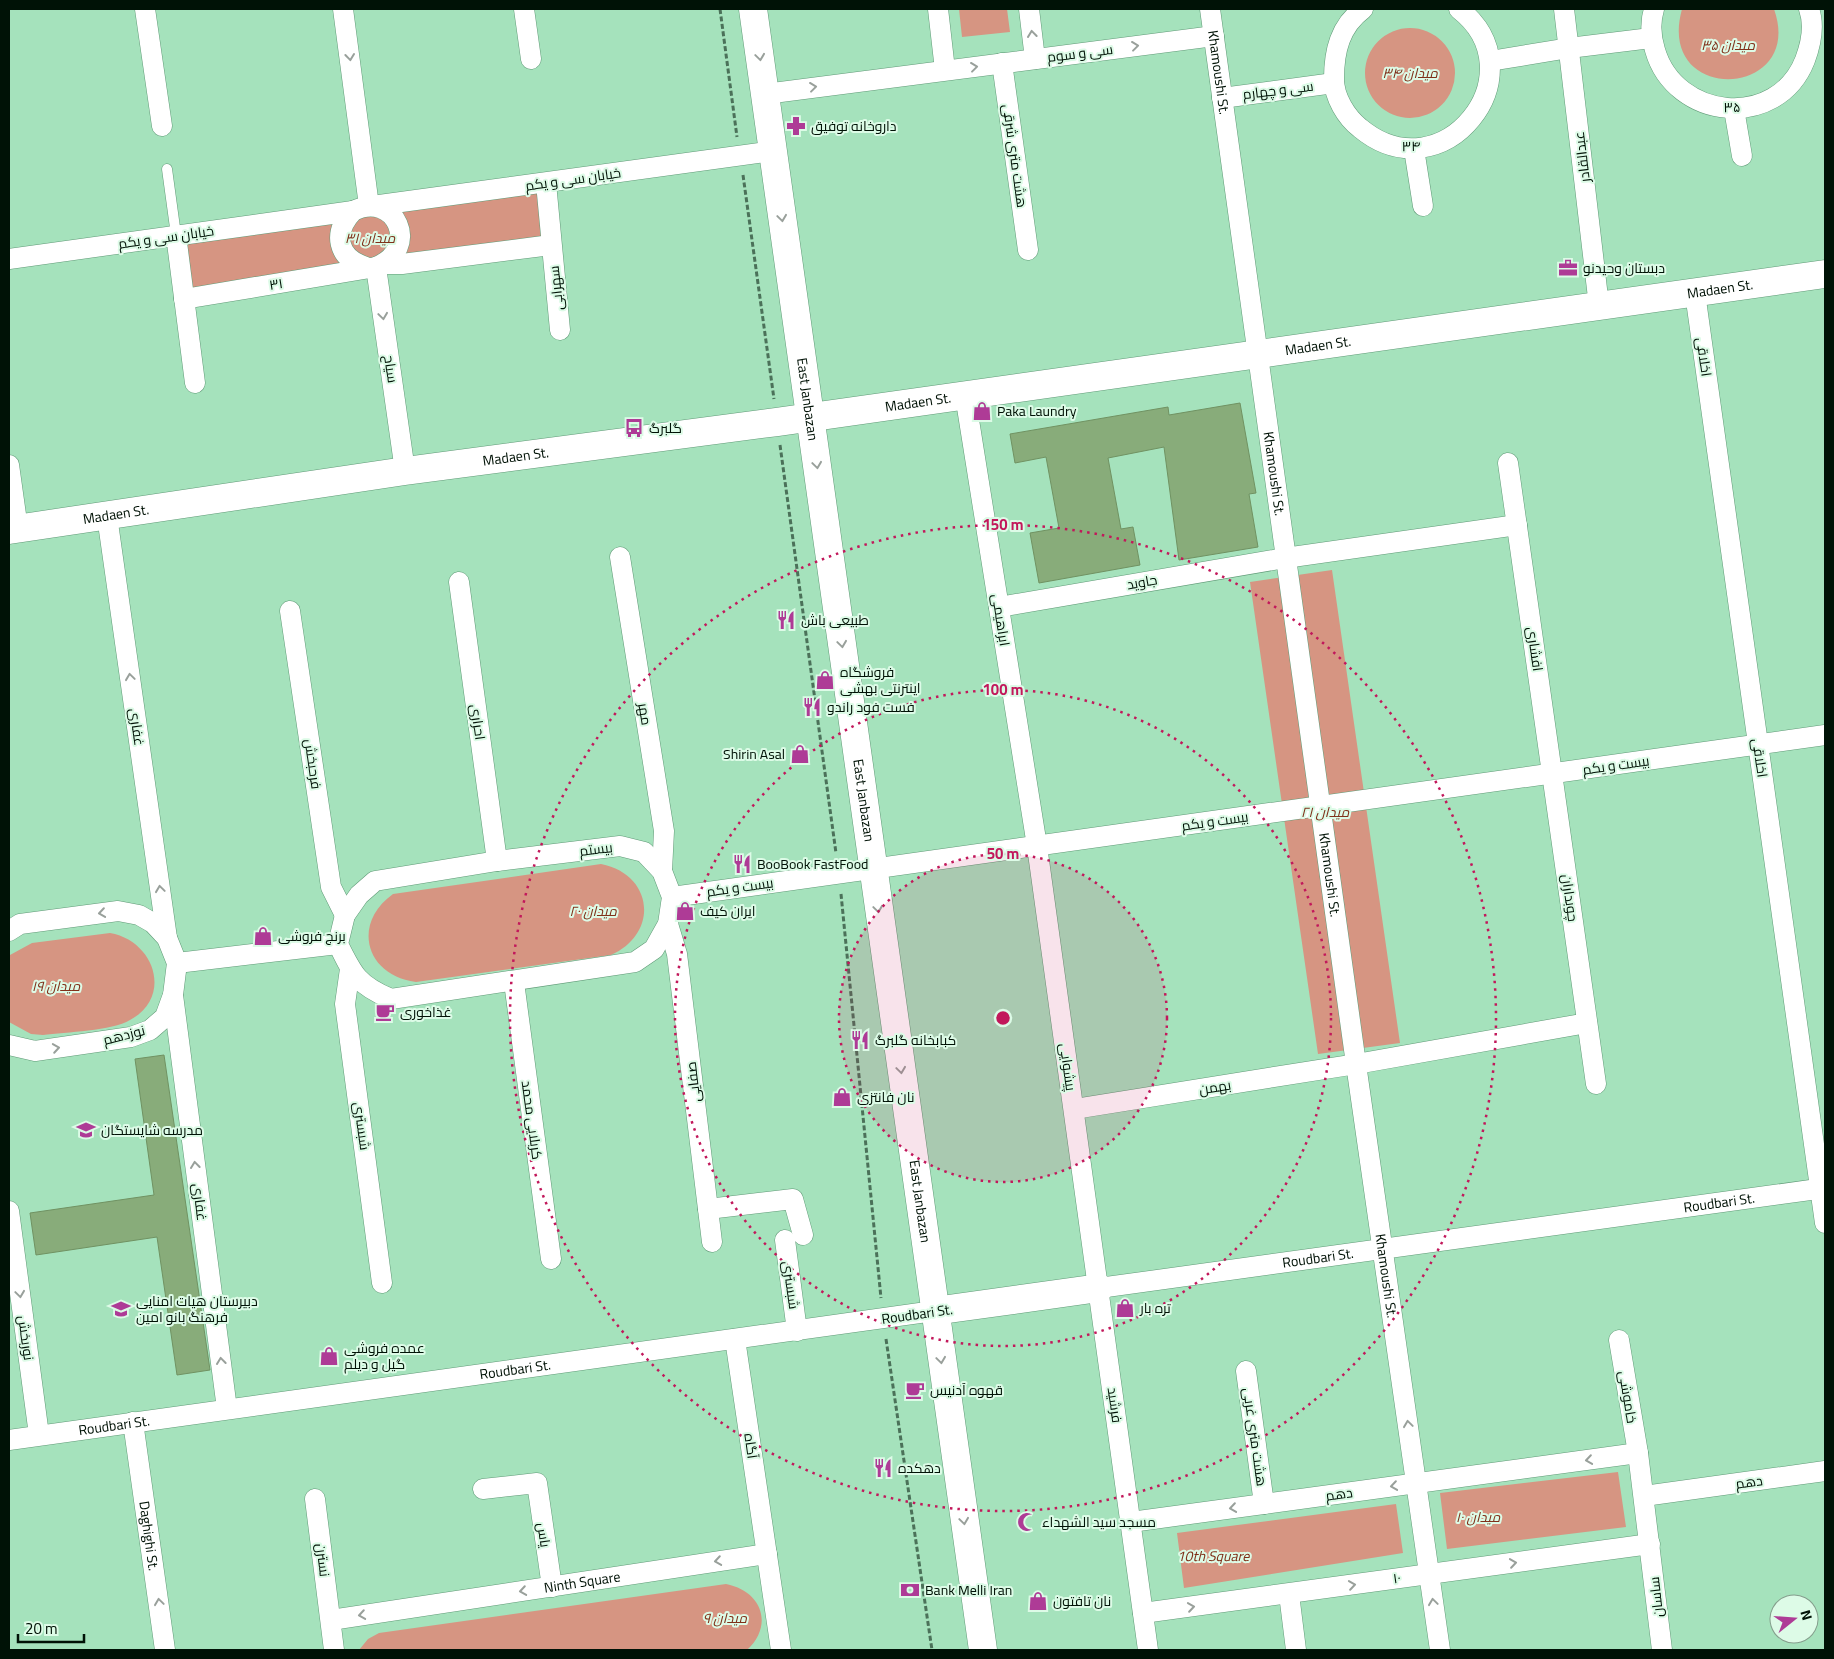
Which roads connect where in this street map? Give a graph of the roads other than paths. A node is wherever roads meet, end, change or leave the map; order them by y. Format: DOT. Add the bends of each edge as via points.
graph roads {
  1 [pos="145,9"];
  2 [pos="343,9"];
  3 [pos="524,9"];
  4 [pos="753,9"];
  5 [pos="938,9"];
  6 [pos="1029,9"];
  7 [pos="1210,9"];
  8 [pos="1363,9"];
  9 [pos="1459,9"];
  10 [pos="1564,9"];
  11 [pos="1654,9"];
  12 [pos="1815,14"];
  13 [pos="1214,36"];
  14 [pos="1651,38"];
  15 [pos="1569,48"];
  16 [pos="530,59"];
  17 [pos="1035,59"];
  18 [pos="1490,61"];
  19 [pos="1002,63"];
  20 [pos="946,70"];
  21 [pos="1334,83"];
  22 [pos="765,94"];
  23 [pos="1222,98"];
  24 [pos="1734,109"];
  25 [pos="162,126"];
  26 [pos="1414,149"];
  27 [pos="773,151"];
  28 [pos="1742,156"];
  29 [pos="167,169"];
  30 [pos="546,183"];
  31 [pos="1423,206"];
  32 [pos="364,208"];
  33 [pos="176,235"];
  34 [pos="551,245"];
  35 [pos="1028,250"];
  36 [pos="9,259"];
  37 [pos="376,266"];
  38 [pos="1825,274"];
  39 [pos="1695,293"];
  40 [pos="184,299"];
  41 [pos="1599,306"];
  42 [pos="560,330"];
  43 [pos="1257,354"];
  44 [pos="195,384"];
  45 [pos="965,395"];
  46 [pos="810,417"];
  47 [pos="1508,463"];
  48 [pos="9,464"];
  49 [pos="405,471"];
  50 [pos="107,516"];
  51 [pos="1517,525"];
  52 [pos="13,529"];
  53 [pos="620,557"];
  54 [pos="1285,558"];
  55 [pos="459,582"];
  56 [pos="999,607"];
  57 [pos="290,610"];
  58 [pos="1825,735"];
  59 [pos="1758,744"];
  60 [pos="1552,774"];
  61 [pos="1320,806"];
  62 [pos="1037,846"];
  63 [pos="497,861"];
  64 [pos="873,868"];
  65 [pos="662,871"];
  66 [pos="672,897"];
  67 [pos="345,915"];
  68 [pos="668,924"];
  69 [pos="9,931"];
  70 [pos="167,938"];
  71 [pos="338,944"];
  72 [pos="177,963"];
  73 [pos="350,969"];
  74 [pos="514,982"];
  75 [pos="173,995"];
  76 [pos="1587,1023"];
  77 [pos="9,1045"];
  78 [pos="1356,1064"];
  79 [pos="1596,1084"];
  80 [pos="1074,1109"];
  81 [pos="1823,1188"];
  82 [pos="708,1208"];
  83 [pos="9,1212"];
  84 [pos="1825,1223"];
  85 [pos="712,1242"];
  86 [pos="1383,1249"];
  87 [pos="551,1258"];
  88 [pos="382,1283"];
  89 [pos="1099,1288"];
  90 [pos="934,1311"];
  91 [pos="797,1330"];
  92 [pos="735,1339"];
  93 [pos="1619,1340"];
  94 [pos="1246,1371"];
  95 [pos="227,1409"];
  96 [pos="133,1422"];
  97 [pos="39,1436"];
  98 [pos="9,1440"];
  99 [pos="1638,1453"];
  100 [pos="1825,1471"];
  101 [pos="1416,1483"];
  102 [pos="483,1489"];
  103 [pos="1644,1496"];
  104 [pos="315,1500"];
  105 [pos="1264,1504"];
  106 [pos="1131,1522"];
  107 [pos="1650,1544"];
  108 [pos="767,1554"];
  109 [pos="1429,1574"];
  110 [pos="552,1586"];
  111 [pos="1288,1594"];
  112 [pos="1143,1613"];
  113 [pos="331,1620"];
  114 [pos="165,1650"];
  115 [pos="334,1650"];
  116 [pos="781,1650"];
  117 [pos="983,1650"];
  118 [pos="1148,1650"];
  119 [pos="1296,1650"];
  120 [pos="1440,1650"];
  121 [pos="1662,1650"];
  1 -- 25 [label="street"];
  2 -- 32 [label="street, one-way"];
  3 -- 16 [label="street"];
  4 -- 22 [label="main road, East Janbazan, one-way"];
  5 -- 20 [label="street"];
  17 -- 6 [label="street, one-way"];
  7 -- 13 [label="street, Khamoushi St."];
  8 -- 21 [label="street, ۳۴" via="1341,34 1334,58"];
  9 -- 18 [label="street, ۳۴" via="1483,37"];
  10 -- 15 [label="street, عبدالقادر"];
  11 -- 14 [label="street, ۳۵"];
  12 -- 24 [label="street, ۳۵" via="1811,44 1801,70 1784,90 1760,104"];
  17 -- 13 [label="street, سی و سوم, one-way"];
  13 -- 23 [label="street, Khamoushi St."];
  14 -- 15 [label="street"];
  14 -- 24 [label="street, ۳۵" via="1658,61 1671,82 1689,97 1711,107"];
  15 -- 18 [label="street"];
  15 -- 41 [label="street, عبدالقادر"];
  17 -- 19 [label="street, سی و سوم"];
  18 -- 26 [label="street, ۳۴" via="1488,87 1473,118 1462,130 1439,144"];
  20 -- 19 [label="street, سی و سوم, one-way"];
  19 -- 35 [label="street, هشت متری شرقی"];
  22 -- 20 [label="street, سی و سوم, one-way"];
  21 -- 23 [label="street, سی و چهارم"];
  21 -- 26 [label="street, ۳۴" via="1341,104 1354,123 1371,137 1392,146"];
  22 -- 27 [label="main road, East Janbazan"];
  23 -- 43 [label="street, Khamoushi St."];
  24 -- 28 [label="street"];
  26 -- 31 [label="street"];
  27 -- 30 [label="street, خیابان سی و یکم"];
  27 -- 46 [label="main road, East Janbazan, one-way"];
  29 -- 33 [label="lane"];
  30 -- 32 [label="street, خیابان سی و یکم"];
  30 -- 34 [label="street"];
  32 -- 33 [label="street, خیابان سی و یکم"];
  32 -- 37 [label="street" via="390,214 400,230 398,249"];
  32 -- 37 [label="street" via="341,228 339,239 348,258 356,264"];
  33 -- 36 [label="street, خیابان سی و یکم"];
  33 -- 40 [label="street"];
  34 -- 37 [label="street, ۳۱"];
  34 -- 42 [label="street, سهرابی"];
  37 -- 40 [label="street, ۳۱"];
  37 -- 49 [label="street, سیاح, one-way"];
  38 -- 39 [label="main road, Madaen St."];
  39 -- 41 [label="main road, Madaen St."];
  39 -- 59 [label="street, اخلاقی"];
  40 -- 44 [label="street"];
  41 -- 43 [label="main road, Madaen St."];
  43 -- 45 [label="main road, Madaen St."];
  43 -- 54 [label="street, Khamoushi St."];
  45 -- 46 [label="main road, Madaen St."];
  45 -- 56 [label="street, ابراهیمی"];
  46 -- 49 [label="main road, Madaen St."];
  46 -- 64 [label="main road, East Janbazan, one-way"];
  47 -- 51 [label="street, افشاری"];
  48 -- 52 [label="street"];
  49 -- 50 [label="main road, Madaen St."];
  50 -- 52 [label="main road, Madaen St."];
  70 -- 50 [label="street, غفاری, one-way"];
  51 -- 54 [label="street"];
  51 -- 60 [label="street, افشاری"];
  53 -- 65 [label="street, مهر" via="664,831"];
  54 -- 56 [label="street, جاوید"];
  54 -- 61 [label="street, Khamoushi St."];
  55 -- 63 [label="street, احراری"];
  56 -- 62 [label="street, ابراهیمی"];
  57 -- 67 [label="street, فرحبخش" via="331,887"];
  58 -- 59 [label="street, بیست و یکم"];
  59 -- 60 [label="street, بیست و یکم"];
  59 -- 81 [label="street, اخلاقی"];
  60 -- 61 [label="street, بیست و یکم"];
  60 -- 76 [label="street, چوبداران"];
  61 -- 62 [label="street, بیست و یکم"];
  61 -- 78 [label="street, Khamoushi St."];
  62 -- 64 [label="street, بیست و یکم"];
  62 -- 80 [label="street, پیشوایی"];
  63 -- 65 [label="street, بیستم" via="620,846 644,852"];
  63 -- 67 [label="street, بیستم" via="375,881 359,895"];
  64 -- 66 [label="street, بیست و یکم"];
  64 -- 90 [label="main road, East Janbazan, one-way"];
  65 -- 66 [label="street, بیستم"];
  66 -- 68 [label="street, بیستم"];
  67 -- 71 [label="street, بیستم"];
  68 -- 74 [label="street, بیستم" via="654,949 635,962"];
  68 -- 82 [label="street, صفایی" via="677,954"];
  70 -- 69 [label="street, نوزدهم, one-way" via="153,923 139,915 118,911 20,924"];
  70 -- 72 [label="street, نوزدهم"];
  71 -- 72 [label="street"];
  71 -- 73 [label="street, بیستم"];
  72 -- 75 [label="street, نوزدهم"];
  73 -- 74 [label="street, بیستم" via="369,990 391,999"];
  73 -- 88 [label="street, شبستری" via="345,1004"];
  74 -- 87 [label="street, کربلایی محمد"];
  77 -- 75 [label="street, نوزدهم, one-way" via="34,1052 131,1037 150,1030 165,1017"];
  95 -- 75 [label="street, غفاری, one-way"];
  76 -- 78 [label="street"];
  76 -- 79 [label="street, چوبداران"];
  78 -- 80 [label="street, بهمن"];
  78 -- 86 [label="street, Khamoushi St."];
  80 -- 89 [label="street, پیشوایی"];
  81 -- 84 [label="street, اخلاقی"];
  81 -- 86 [label="street, Roudbari St."];
  82 -- 85 [label="street, صفایی"];
  82 -- 91 [label="street, شبستری" via="794,1199"];
  83 -- 97 [label="street, نوربخش, one-way"];
  86 -- 89 [label="street, Roudbari St."];
  101 -- 86 [label="street, Khamoushi St., one-way"];
  89 -- 90 [label="main road, Roudbari St."];
  89 -- 106 [label="street, فرشید"];
  90 -- 91 [label="street, Roudbari St."];
  90 -- 117 [label="main road, East Janbazan, one-way"];
  91 -- 92 [label="street, Roudbari St."];
  92 -- 95 [label="street, Roudbari St."];
  92 -- 108 [label="street, آگاه"];
  93 -- 99 [label="street, خاموشی"];
  94 -- 105 [label="street, هشت متری غربی"];
  95 -- 96 [label="street, Roudbari St."];
  96 -- 97 [label="street, Roudbari St."];
  114 -- 96 [label="street, Daghighi St., one-way"];
  97 -- 98 [label="street, Roudbari St."];
  99 -- 101 [label="street, دهم, one-way"];
  99 -- 103 [label="street, خاموشی"];
  100 -- 103 [label="street, دهم"];
  101 -- 105 [label="street, دهم, one-way"];
  101 -- 109 [label="street, Khamoushi St."];
  102 -- 110 [label="street, یاس" via="536,1483"];
  103 -- 107 [label="street, ساسان"];
  104 -- 113 [label="street, نسترن"];
  105 -- 106 [label="street, دهم, one-way"];
  106 -- 112 [label="street"];
  109 -- 107 [label="street, ۱۰, one-way"];
  107 -- 121 [label="street, ساسان"];
  108 -- 110 [label="street, Ninth Square, one-way"];
  108 -- 116 [label="street"];
  111 -- 109 [label="street, ۱۰, one-way"];
  120 -- 109 [label="street, Khamoushi St., one-way"];
  110 -- 113 [label="street, Ninth Square, one-way"];
  112 -- 111 [label="street, ۱۰, one-way"];
  111 -- 119 [label="street"];
  112 -- 118 [label="street"];
  113 -- 115 [label="street"];
}
